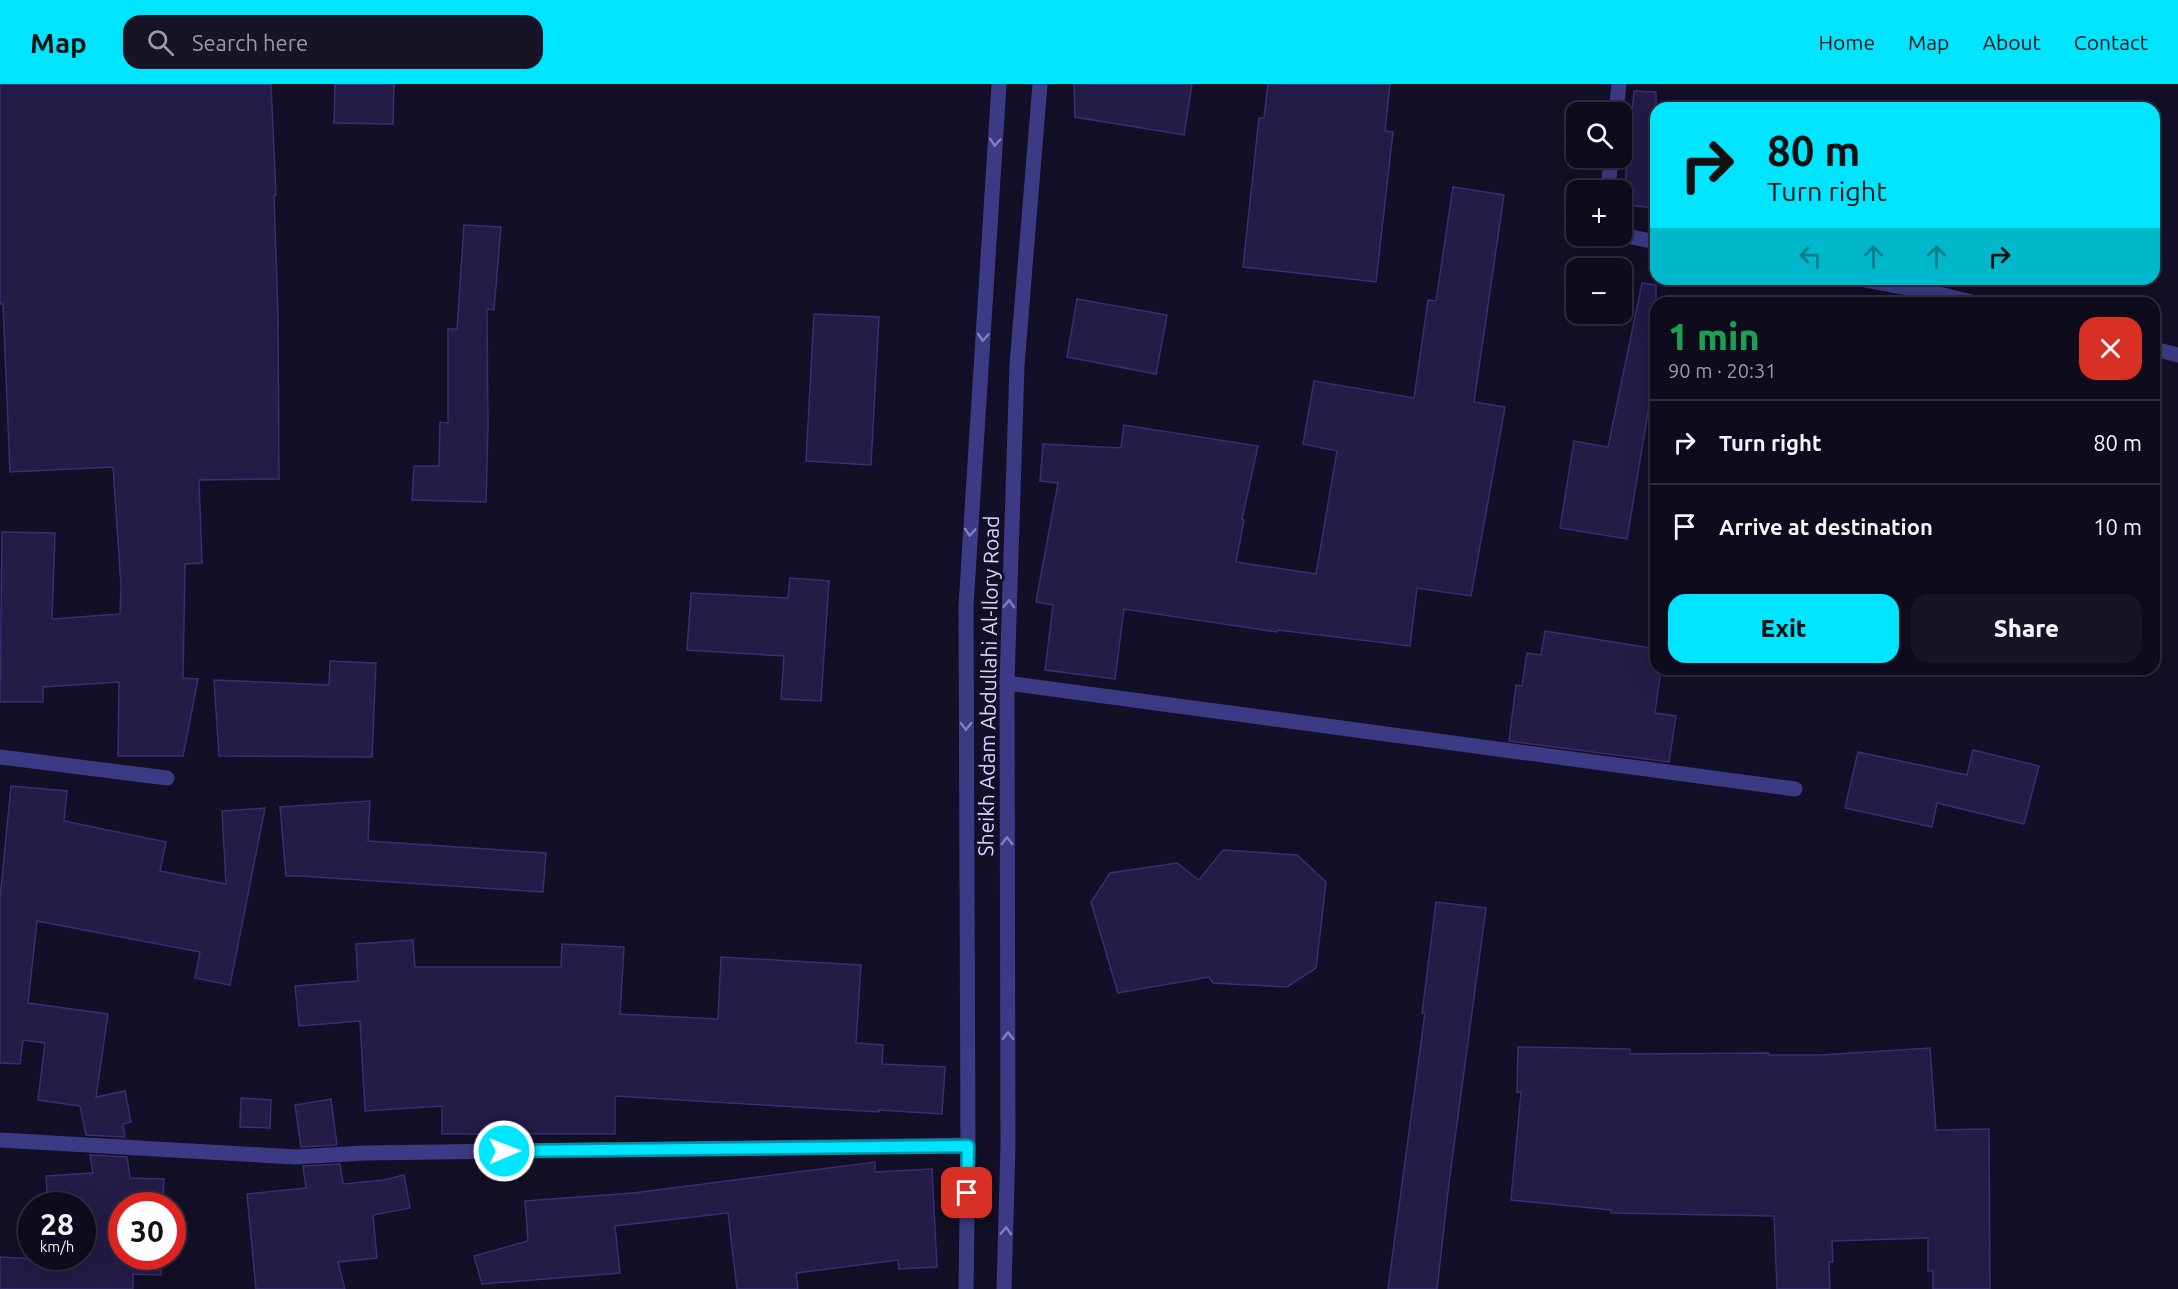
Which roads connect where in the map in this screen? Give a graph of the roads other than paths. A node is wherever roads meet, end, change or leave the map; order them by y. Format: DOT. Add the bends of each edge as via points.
graph roads {
  1 [pos="999,84"];
  2 [pos="1040,84"];
  3 [pos="1619,84"];
  4 [pos="1617,102"];
  5 [pos="1632,237"];
  6 [pos="1650,241"];
  7 [pos="1891,285"];
  8 [pos="1951,297"];
  9 [pos="2160,350"];
  10 [pos="2178,355"];
  11 [pos="1007,683"];
  12 [pos="0,757"];
  13 [pos="167,778"];
  14 [pos="1795,789"];
  15 [pos="0,1140"];
  16 [pos="968,1146"];
  17 [pos="966,1289"];
  18 [pos="1004,1289"];
  1 -- 16 [label="street, Sheikh Adam Abdullahi Al-Ilory Road, one-way" via="966,606"];
  11 -- 2 [label="street, Sheikh Adam Abdullahi Al-Ilory Road, one-way" via="1017,365"];
  3 -- 4 [label="street"];
  5 -- 6 [label="street"];
  7 -- 8 [label="street"];
  9 -- 10 [label="street"];
  11 -- 14 [label="street"];
  18 -- 11 [label="street, Sheikh Adam Abdullahi Al-Ilory Road, one-way" via="1008,1145"];
  12 -- 13 [label="street"];
  15 -- 16 [label="street" via="295,1157"];
  16 -- 17 [label="street, Sheikh Adam Abdullahi Al-Ilory Road"];
}
